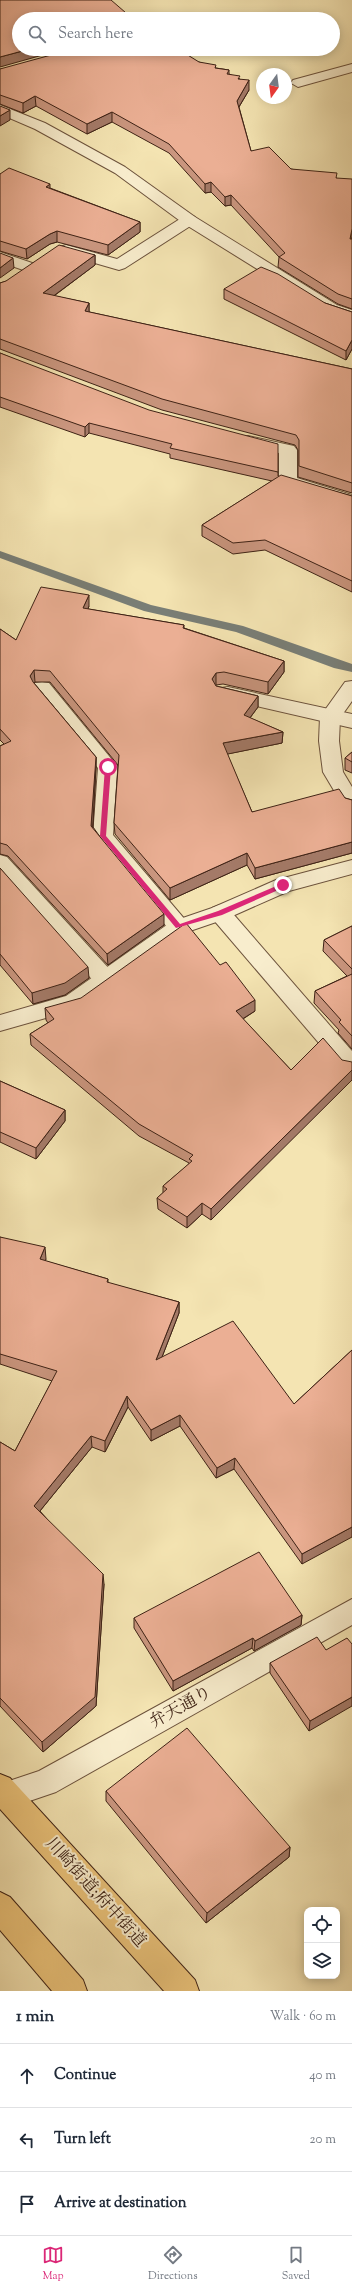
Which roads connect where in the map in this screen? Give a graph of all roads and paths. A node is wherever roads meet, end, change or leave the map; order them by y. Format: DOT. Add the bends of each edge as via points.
graph roads {
  1 [pos="352,68"];
  2 [pos="298,83"];
  3 [pos="0,109"];
  4 [pos="190,220"];
  5 [pos="0,257"];
  6 [pos="40,259"];
  7 [pos="12,279"];
  8 [pos="352,316"];
  9 [pos="230,436"];
  10 [pos="352,502"];
  11 [pos="352,687"];
  12 [pos="42,688"];
  13 [pos="222,691"];
  14 [pos="330,717"];
  15 [pos="352,721"];
  16 [pos="352,804"];
  17 [pos="0,862"];
  18 [pos="352,867"];
  19 [pos="220,913"];
  20 [pos="178,927"];
  21 [pos="105,979"];
  22 [pos="0,1023"];
  23 [pos="350,1064"];
  24 [pos="352,1611"];
  25 [pos="3,1792"];
  26 [pos="0,1906"];
  27 [pos="72,1991"];
  28 [pos="184,1991"];
  1 -- 2 [label="street"];
  3 -- 4 [label="street" via="40,126 120,170"];
  4 -- 6 [label="street" via="119,265 56,248"];
  4 -- 8 [label="street" via="331,308"];
  5 -- 6 [label="street"];
  6 -- 7 [label="street"];
  9 -- 10 [label="street" via="288,450 288,481"];
  11 -- 14 [label="street"];
  12 -- 20 [label="street" via="108,767 103,836"];
  13 -- 14 [label="street"];
  14 -- 15 [label="street"];
  14 -- 16 [label="street" via="329,741 333,772"];
  17 -- 21 [label="street"];
  18 -- 19 [label="street" via="283,885"];
  19 -- 20 [label="street"];
  19 -- 23 [label="street"];
  20 -- 21 [label="street"];
  21 -- 22 [label="street" via="73,1002"];
  24 -- 25 [label="street, 弁天通り" via="46,1782"];
  25 -- 28 [label="main road, 川崎街道;府中街道"];
  26 -- 27 [label="main road"];
}
